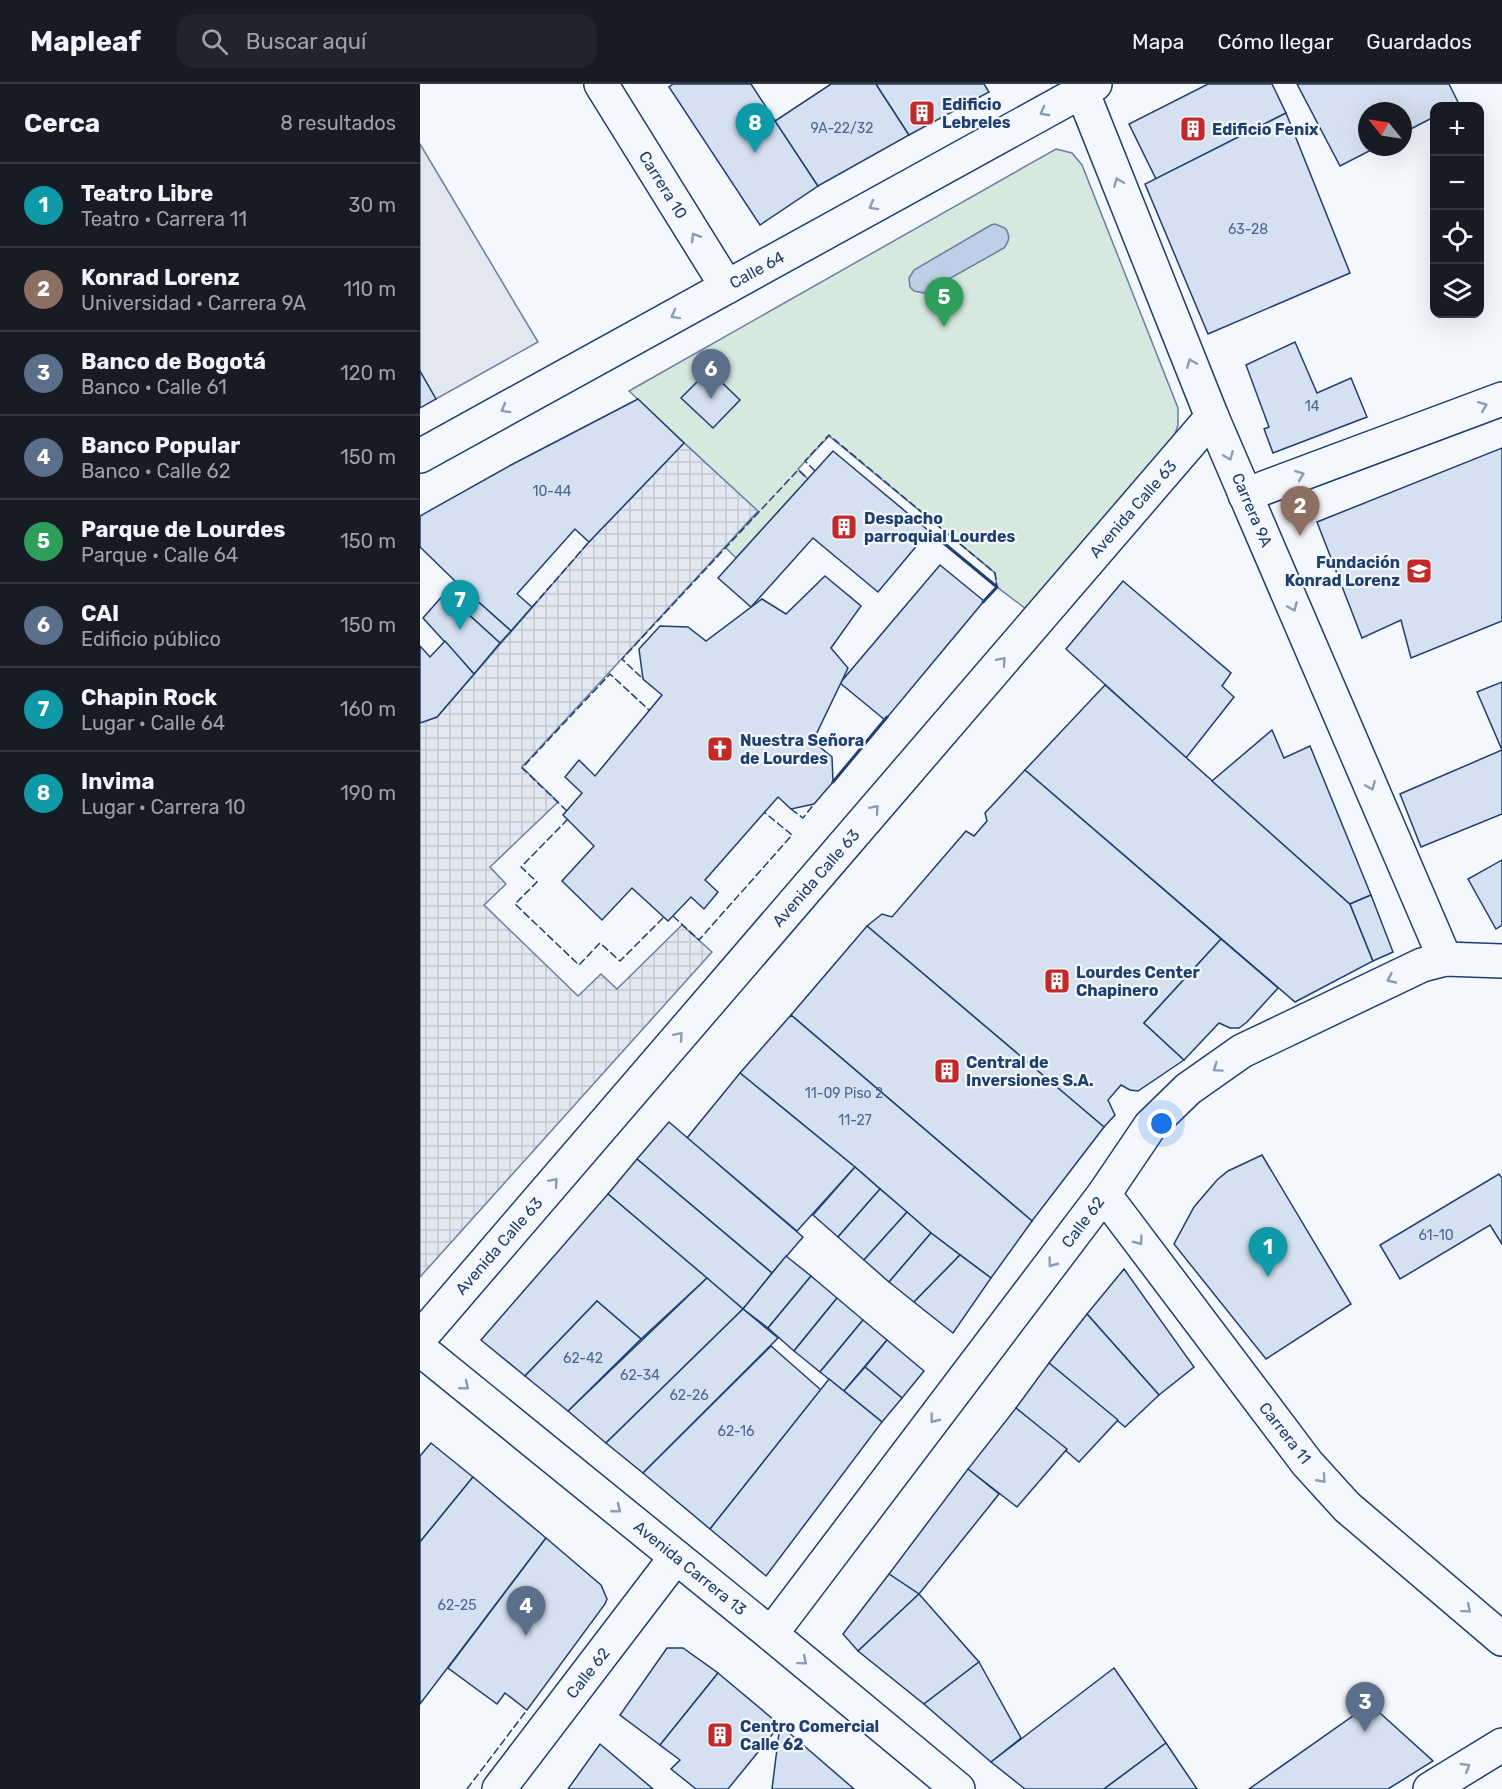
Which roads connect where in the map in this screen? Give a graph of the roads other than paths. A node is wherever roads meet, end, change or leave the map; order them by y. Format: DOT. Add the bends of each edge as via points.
graph roads {
  1 [pos="601,84"];
  2 [pos="1089,88"];
  3 [pos="726,287"];
  4 [pos="1502,399"];
  5 [pos="1212,417"];
  6 [pos="420,456"];
  7 [pos="1245,495"];
  8 [pos="1445,959"];
  9 [pos="1502,961"];
  10 [pos="1104,1194"];
  11 [pos="420,1338"];
  12 [pos="420,1349"];
  13 [pos="676,1557"];
  14 [pos="771,1634"];
  15 [pos="1502,1639"];
  16 [pos="1502,1745"];
  17 [pos="499,1789"];
  18 [pos="958,1789"];
  19 [pos="1430,1789"];
  3 -- 1 [label="street, Carrera 10, one-way"];
  2 -- 3 [label="street, Calle 64, one-way"];
  5 -- 2 [label="street, Carrera 9A, one-way"];
  3 -- 6 [label="street, Calle 64, one-way"];
  7 -- 4 [label="street, one-way"];
  5 -- 7 [label="street, Carrera 9A, one-way"];
  11 -- 5 [label="street, Avenida Calle 63, one-way"];
  7 -- 8 [label="street, Carrera 9A, one-way"];
  8 -- 9 [label="street, Calle 62"];
  8 -- 10 [label="street, Calle 62, one-way" via="1397,976 1242,1051 1188,1089 1150,1126"];
  10 -- 14 [label="street, Calle 62, one-way"];
  10 -- 15 [label="street, Carrera 11, one-way" via="1307,1463 1347,1507"];
  12 -- 13 [label="street, Avenida Carrera 13, one-way"];
  13 -- 14 [label="street, Avenida Carrera 13"];
  13 -- 17 [label="street, Calle 62"];
  14 -- 18 [label="street, Avenida Carrera 13, one-way"];
  19 -- 16 [label="street, one-way"];
}
